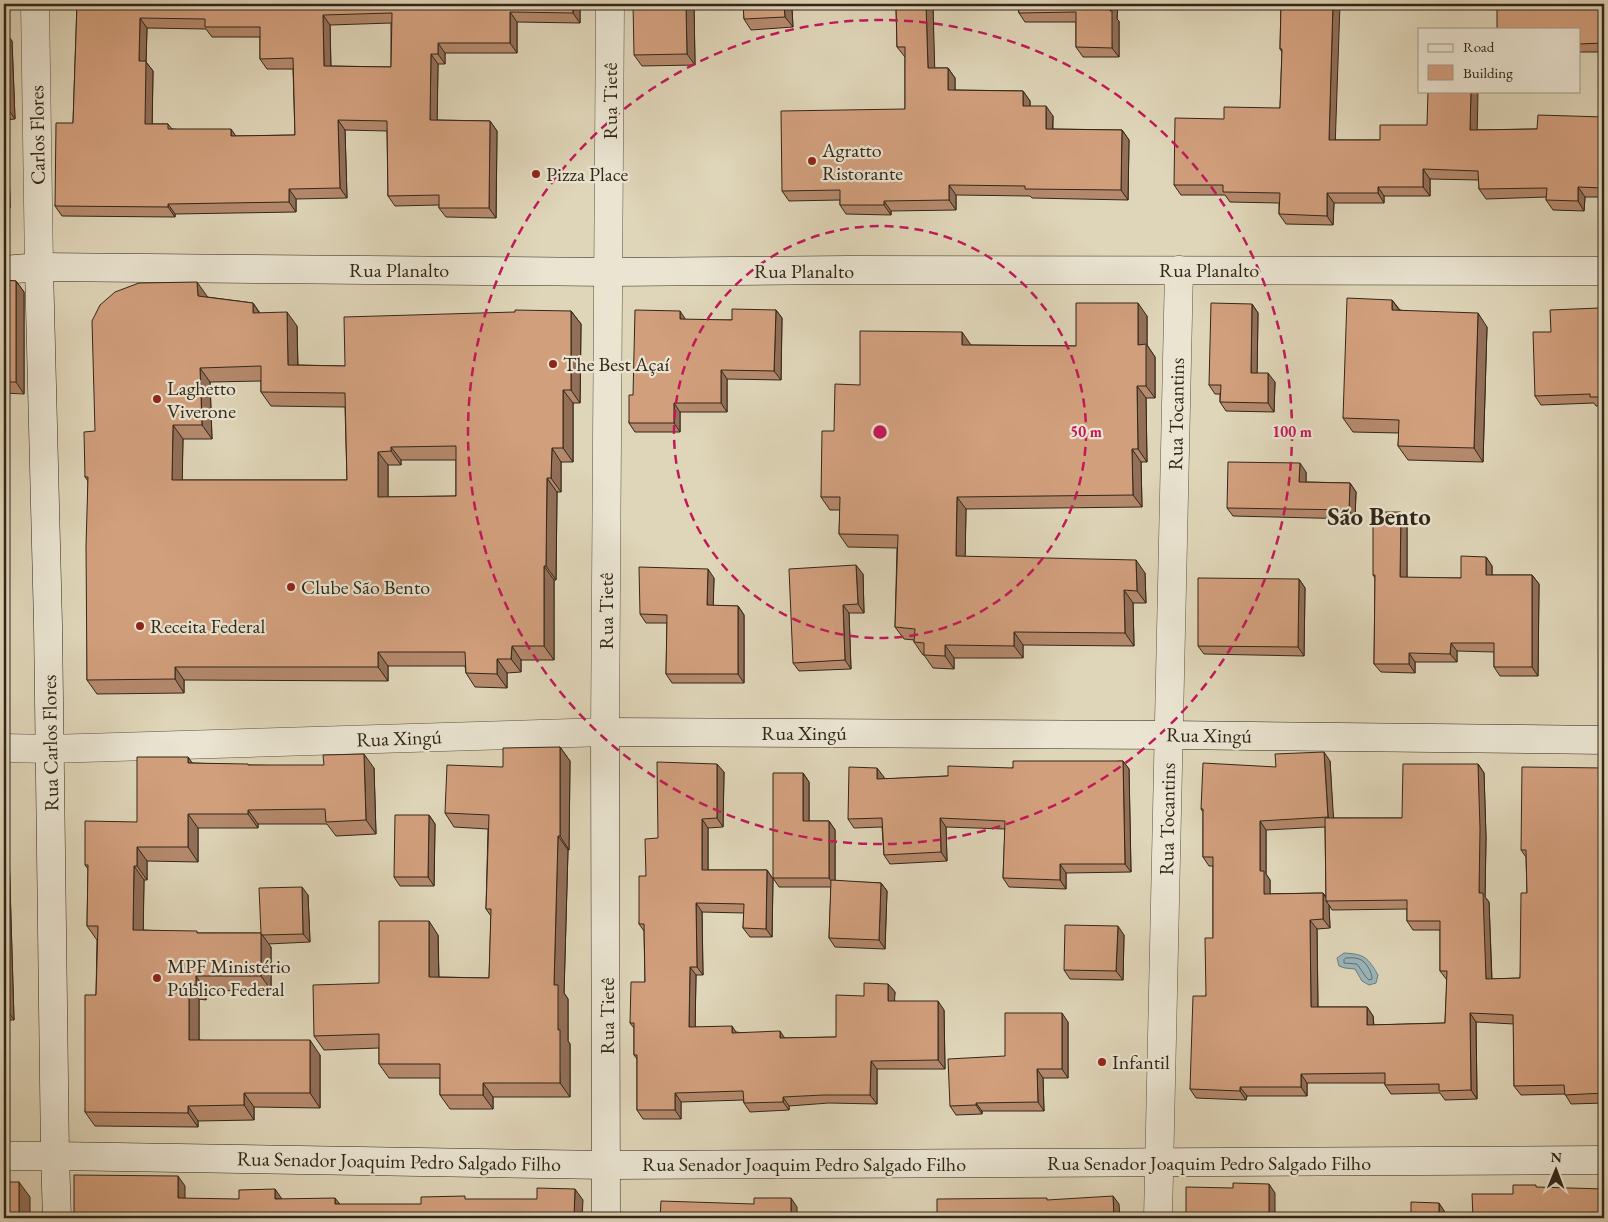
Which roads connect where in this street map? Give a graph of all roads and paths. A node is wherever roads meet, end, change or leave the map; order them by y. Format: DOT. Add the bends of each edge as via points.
graph roads {
  1 [pos="35,4"];
  2 [pos="610,4"];
  3 [pos="40,267"];
  4 [pos="4,270"];
  5 [pos="1180,270"];
  6 [pos="1604,270"];
  7 [pos="609,272"];
  8 [pos="605,732"];
  9 [pos="1169,734"];
  10 [pos="1604,740"];
  11 [pos="4,748"];
  12 [pos="50,749"];
  13 [pos="4,1156"];
  14 [pos="55,1156"];
  15 [pos="1604,1160"];
  16 [pos="1160,1163"];
  17 [pos="607,1165"];
  18 [pos="57,1218"];
  19 [pos="606,1218"];
  20 [pos="1158,1218"];
  1 -- 3 [label="street, Carlos Flores"];
  2 -- 7 [label="street, Rua Tietê"];
  3 -- 4 [label="street, Rua Planalto"];
  3 -- 7 [label="street, Rua Planalto"];
  3 -- 12 [label="street, Rua Carlos Flores"];
  5 -- 6 [label="street, Rua Planalto"];
  5 -- 7 [label="street, Rua Planalto"];
  5 -- 9 [label="street, Rua Tocantins"];
  7 -- 8 [label="street, Rua Tietê"];
  8 -- 9 [label="street, Rua Xingú"];
  8 -- 12 [label="street, Rua Xingú"];
  8 -- 17 [label="street, Rua Tietê"];
  9 -- 10 [label="street, Rua Xingú"];
  9 -- 16 [label="street, Rua Tocantins"];
  11 -- 12 [label="street, Rua Xingú"];
  12 -- 14 [label="street, Rua Carlos Flores"];
  13 -- 14 [label="street, Rua Senador Joaquim Pedro Salgado Filho"];
  14 -- 17 [label="street, Rua Senador Joaquim Pedro Salgado Filho"];
  14 -- 18 [label="street, Rua Carlos Flores"];
  15 -- 16 [label="street, Rua Senador Joaquim Pedro Salgado Filho"];
  16 -- 17 [label="street, Rua Senador Joaquim Pedro Salgado Filho"];
  16 -- 20 [label="street, Rua Tocantins"];
  17 -- 19 [label="street, Rua Tietê"];
}
